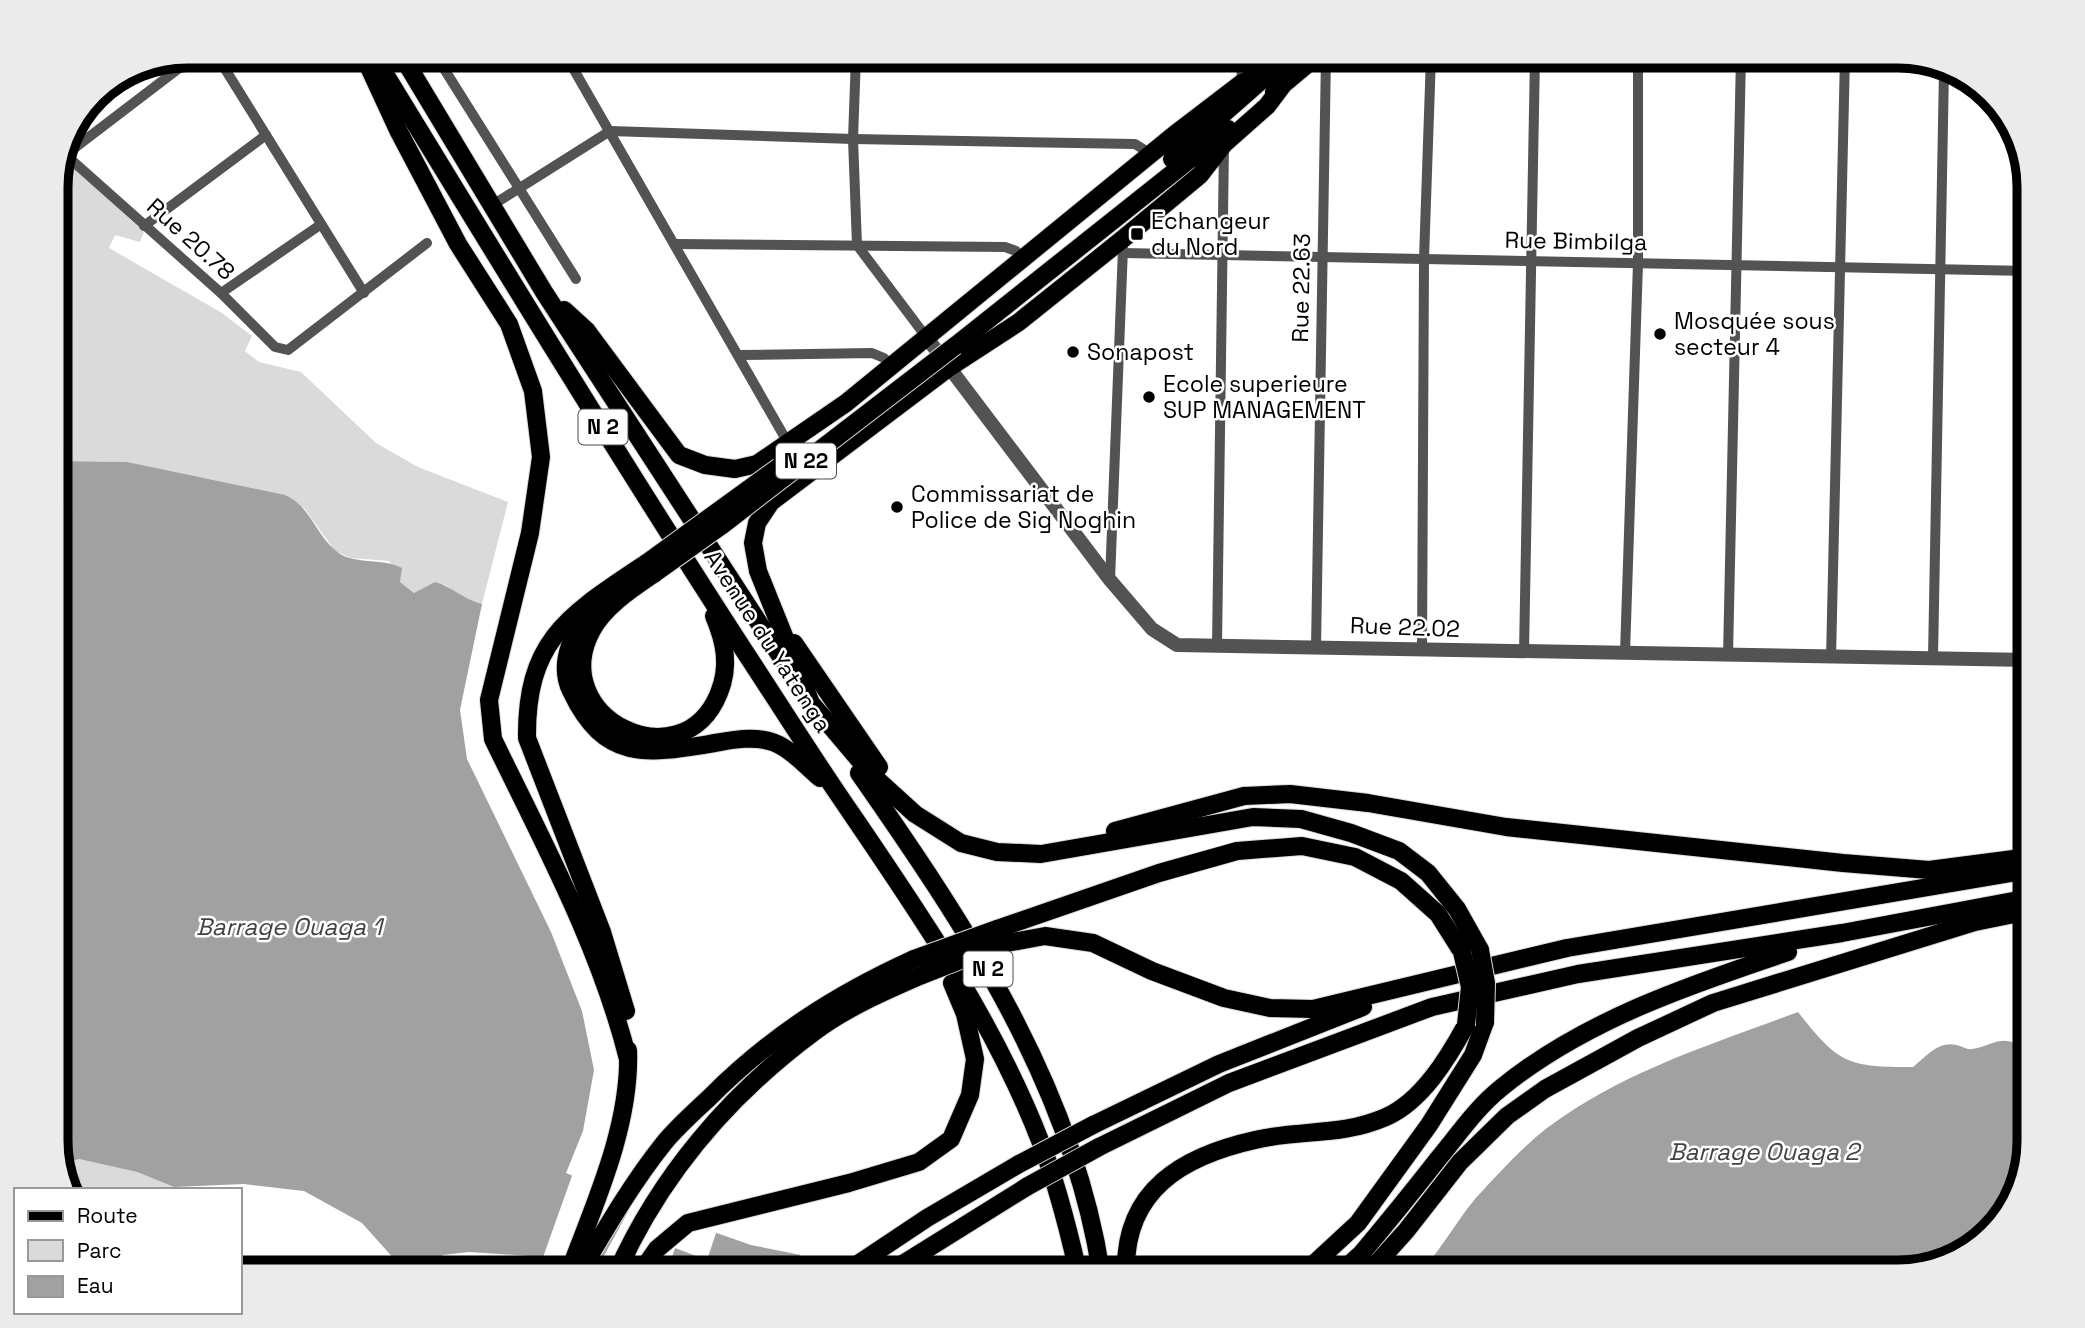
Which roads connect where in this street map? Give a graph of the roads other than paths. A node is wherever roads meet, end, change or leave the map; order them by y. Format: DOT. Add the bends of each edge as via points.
graph roads {
  1 [pos="224,68"];
  2 [pos="370,68"];
  3 [pos="381,68"];
  4 [pos="409,68"];
  5 [pos="443,68"];
  6 [pos="573,68"];
  7 [pos="856,68"];
  8 [pos="1241,68"];
  9 [pos="1273,68"];
  10 [pos="1303,68"];
  11 [pos="1326,68"];
  12 [pos="1431,68"];
  13 [pos="1535,68"];
  14 [pos="1638,68"];
  15 [pos="1741,68"];
  16 [pos="1845,68"];
  17 [pos="178,69"];
  18 [pos="1269,71"];
  19 [pos="1944,78"];
  20 [pos="1242,83"];
  21 [pos="1282,86"];
  22 [pos="610,131"];
  23 [pos="266,135"];
  24 [pos="853,139"];
  25 [pos="1224,144"];
  26 [pos="75,149"];
  27 [pos="1151,154"];
  28 [pos="1183,157"];
  29 [pos="72,160"];
  30 [pos="518,188"];
  31 [pos="491,206"];
  32 [pos="320,225"];
  33 [pos="144,226"];
  34 [pos="427,243"];
  35 [pos="676,244"];
  36 [pos="857,245"];
  37 [pos="1123,246"];
  38 [pos="1223,255"];
  39 [pos="1323,257"];
  40 [pos="1023,259"];
  41 [pos="1424,259"];
  42 [pos="1531,261"];
  43 [pos="1638,262"];
  44 [pos="1738,265"];
  45 [pos="1842,267"];
  46 [pos="1939,270"];
  47 [pos="2017,271"];
  48 [pos="576,279"];
  49 [pos="544,292"];
  50 [pos="221,293"];
  51 [pos="364,293"];
  52 [pos="927,338"];
  53 [pos="740,355"];
  54 [pos="891,366"];
  55 [pos="947,369"];
  56 [pos="788,443"];
  57 [pos="651,567"];
  58 [pos="692,568"];
  59 [pos="1110,580"];
  60 [pos="608,589"];
  61 [pos="771,610"];
  62 [pos="1217,646"];
  63 [pos="1317,648"];
  64 [pos="1422,651"];
  65 [pos="1524,653"];
  66 [pos="1625,653"];
  67 [pos="1728,656"];
  68 [pos="1831,657"];
  69 [pos="1933,658"];
  70 [pos="2017,660"];
  71 [pos="811,703"];
  72 [pos="838,794"];
  73 [pos="915,814"];
  74 [pos="1041,854"];
  75 [pos="2017,859"];
  76 [pos="2017,872"];
  77 [pos="2017,900"];
  78 [pos="2017,913"];
  79 [pos="930,931"];
  80 [pos="1842,933"];
  81 [pos="999,936"];
  82 [pos="1471,951"];
  83 [pos="918,967"];
  84 [pos="1422,984"];
  85 [pos="628,1059"];
  86 [pos="578,1260"];
  87 [pos="583,1260"];
  88 [pos="623,1260"];
  89 [pos="649,1260"];
  90 [pos="864,1260"];
  91 [pos="910,1260"];
  92 [pos="1075,1260"];
  93 [pos="1098,1260"];
  94 [pos="1127,1260"];
  95 [pos="1318,1260"];
  96 [pos="1354,1260"];
  97 [pos="1379,1260"];
  1 -- 23 [label="street"];
  2 -- 85 [label="main road" via="458,244 509,324 533,391 541,457 530,533 489,700 493,738 601,971"];
  3 -- 58 [label="main road, Avenue du Yatenga / N 2"];
  4 -- 31 [label="main road, Avenue du Yatenga / N 2"];
  5 -- 30 [label="street"];
  6 -- 22 [label="street"];
  7 -- 24 [label="street"];
  8 -- 20 [label="street"];
  9 -- 18 [label="main road, N 22"];
  10 -- 21 [label="main road, N 22"];
  11 -- 39 [label="street, Rue 22.63"];
  12 -- 41 [label="street"];
  13 -- 42 [label="street"];
  14 -- 43 [label="street"];
  15 -- 44 [label="street"];
  16 -- 45 [label="street"];
  17 -- 26 [label="street"];
  18 -- 20 [label="main road"];
  18 -- 28 [label="main road, N 22"];
  19 -- 46 [label="street"];
  20 -- 27 [label="main road"];
  21 -- 25 [label="main road" via="1267,106"];
  21 -- 28 [label="main road, N 22"];
  22 -- 24 [label="street"];
  22 -- 30 [label="street"];
  22 -- 35 [label="street"];
  23 -- 32 [label="street"];
  23 -- 33 [label="street"];
  24 -- 27 [label="street" via="1135,144"];
  24 -- 36 [label="street"];
  25 -- 37 [label="main road" via="1200,176"];
  25 -- 38 [label="street"];
  27 -- 40 [label="main road"];
  28 -- 57 [label="main road, N 22, bridge" via="956,346 721,526"];
  29 -- 33 [label="street, Rue 20.78"];
  30 -- 31 [label="street"];
  30 -- 48 [label="street"];
  31 -- 49 [label="main road, Avenue du Yatenga / N 2"];
  32 -- 50 [label="street"];
  32 -- 51 [label="street"];
  33 -- 50 [label="street, Rue 20.78"];
  34 -- 51 [label="street"];
  35 -- 36 [label="street"];
  35 -- 53 [label="street"];
  36 -- 40 [label="street" via="1005,247"];
  36 -- 52 [label="street"];
  37 -- 38 [label="street, Rue Bimbilga"];
  37 -- 55 [label="main road"];
  37 -- 59 [label="street"];
  38 -- 39 [label="street, Rue Bimbilga"];
  38 -- 62 [label="street"];
  39 -- 41 [label="street, Rue Bimbilga"];
  39 -- 63 [label="street, Rue 22.63"];
  40 -- 52 [label="main road"];
  41 -- 42 [label="street, Rue Bimbilga"];
  41 -- 64 [label="street"];
  42 -- 43 [label="street, Rue Bimbilga"];
  42 -- 65 [label="street"];
  43 -- 44 [label="street, Rue Bimbilga"];
  43 -- 66 [label="street"];
  44 -- 45 [label="street, Rue Bimbilga"];
  44 -- 67 [label="street"];
  45 -- 46 [label="street, Rue Bimbilga"];
  45 -- 68 [label="street"];
  46 -- 47 [label="street, Rue Bimbilga"];
  46 -- 69 [label="street"];
  49 -- 56 [label="main road" via="587,331 679,455 735,469 757,464"];
  49 -- 71 [label="main road, Avenue du Yatenga / N 2"];
  50 -- 51 [label="street, Rue 20.78" via="275,347 288,350"];
  52 -- 54 [label="main road"];
  52 -- 55 [label="street, Rue 22.02"];
  53 -- 54 [label="street" via="872,353"];
  53 -- 56 [label="street"];
  54 -- 56 [label="main road"];
  55 -- 59 [label="street, Rue 22.02"];
  55 -- 61 [label="main road" via="771,502 757,523 753,542"];
  57 -- 58 [label="main road" via="593,628 583,654 584,685 611,721 635,735 665,738 696,726 714,705 727,664 721,632"];
  57 -- 60 [label="main road"];
  58 -- 72 [label="main road, Avenue du Yatenga / N 2"];
  59 -- 62 [label="street, Rue 22.02" via="1163,639 1185,646"];
  60 -- 72 [label="main road" via="568,645 568,685 579,709 597,730 629,750 665,751 741,739 770,741 798,758"];
  60 -- 85 [label="main road" via="555,632 537,663 527,706 527,738 603,932 625,1002"];
  61 -- 71 [label="main road"];
  61 -- 73 [label="main road"];
  62 -- 63 [label="street, Rue 22.02"];
  63 -- 64 [label="street, Rue 22.02"];
  64 -- 65 [label="street, Rue 22.02"];
  65 -- 66 [label="street, Rue 22.02"];
  66 -- 67 [label="street, Rue 22.02"];
  67 -- 68 [label="street, Rue 22.02"];
  68 -- 69 [label="street, Rue 22.02"];
  69 -- 70 [label="street, Rue 22.02"];
  71 -- 73 [label="main road" via="872,775"];
  71 -- 93 [label="main road, Avenue du Yatenga / N 2" via="962,924 1029,1044 1074,1165"];
  72 -- 79 [label="main road, Avenue du Yatenga / N 2"];
  73 -- 74 [label="main road" via="961,843 997,852"];
  74 -- 75 [label="main road" via="1244,796 1290,793 1518,829 1843,863 1929,870"];
  74 -- 82 [label="main road" via="1252,817 1301,819 1399,852 1428,873 1457,909"];
  76 -- 84 [label="main road" via="1567,948"];
  77 -- 80 [label="main road"];
  78 -- 97 [label="main road" via="1975,922 1713,1003 1603,1057 1507,1116 1460,1162"];
  79 -- 89 [label="main road" via="965,1014 975,1059 970,1095 951,1139 919,1162 688,1223"];
  79 -- 92 [label="main road, Avenue du Yatenga / N 2" via="1011,1073 1041,1143"];
  80 -- 91 [label="main road, bridge" via="1578,975 1432,1007 1230,1083 1028,1186"];
  80 -- 96 [label="main road" via="1674,993 1614,1019 1531,1065 1475,1113"];
  81 -- 82 [label="main road" via="1159,873 1237,851 1302,846 1355,857 1401,881"];
  81 -- 83 [label="main road, bridge"];
  81 -- 84 [label="main road" via="1093,943 1224,998 1270,1008 1314,1009"];
  82 -- 94 [label="main road, bridge" via="1466,1025 1446,1060 1415,1095 1388,1116 1338,1132 1256,1139 1203,1157 1162,1179 1141,1205"];
  82 -- 95 [label="main road, bridge" via="1488,1001 1473,1055 1358,1223"];
  83 -- 87 [label="main road" via="864,982 808,1014 741,1066 666,1141"];
  83 -- 88 [label="main road" via="815,1031 755,1081 703,1134 653,1205"];
  84 -- 90 [label="main road, bridge" via="1219,1064 1093,1125 927,1218"];
  85 -- 86 [label="main road" via="624,1100"];
}
